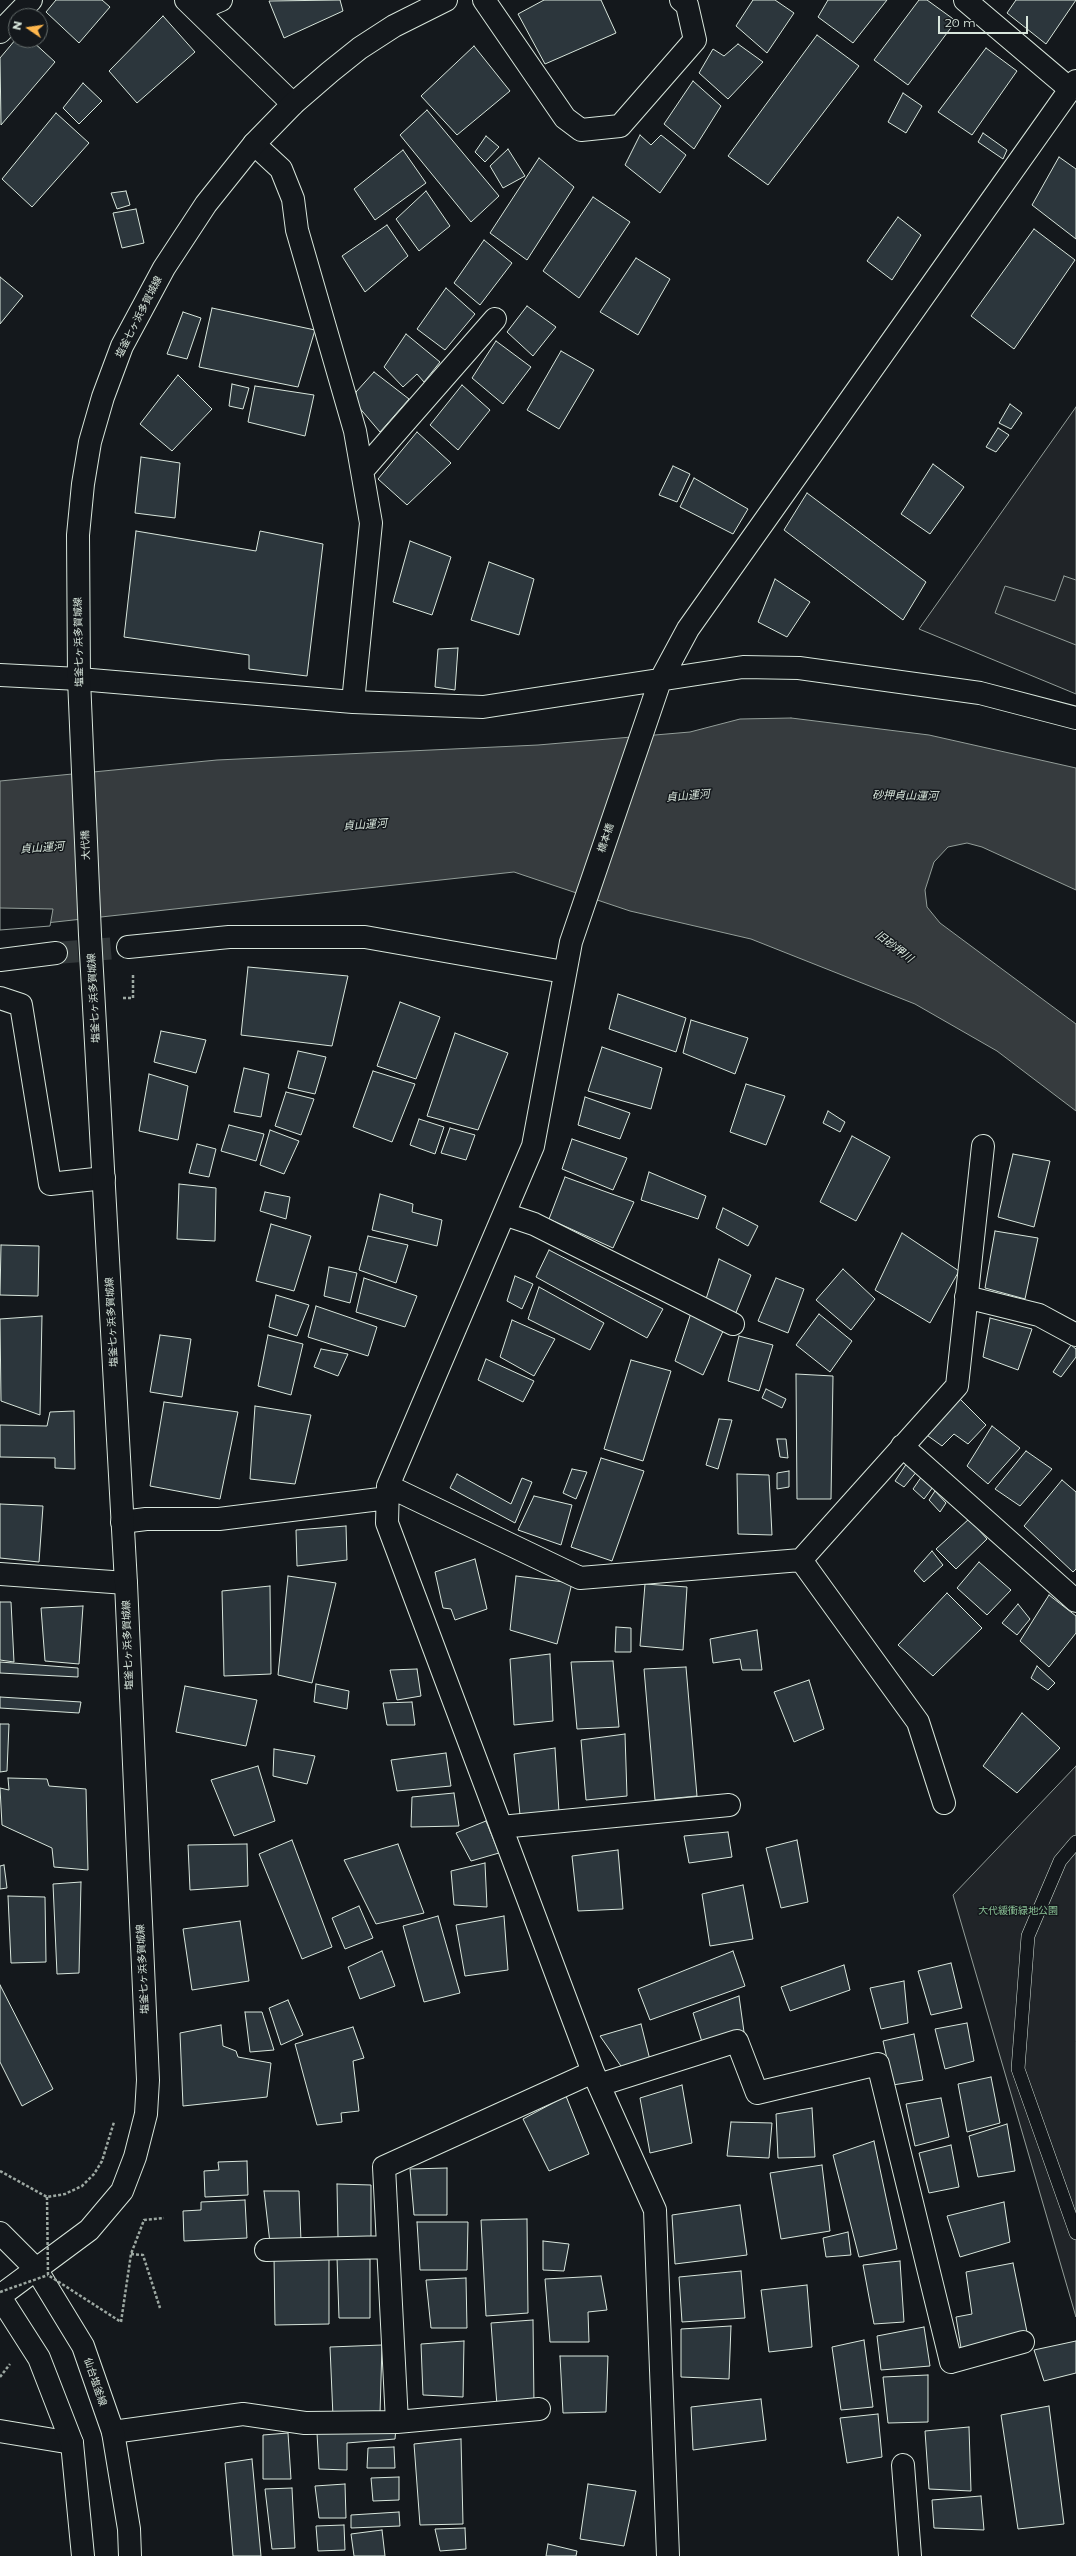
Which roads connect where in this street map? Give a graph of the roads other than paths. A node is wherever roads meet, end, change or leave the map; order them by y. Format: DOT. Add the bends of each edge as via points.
graph roads {
  1 [pos="31,0"];
  2 [pos="221,0"];
  3 [pos="446,0"];
  4 [pos="484,0"];
  5 [pos="681,0"];
  6 [pos="965,0"];
  7 [pos="191,5"];
  8 [pos="0,32"];
  9 [pos="1073,85"];
  10 [pos="293,104"];
  11 [pos="254,144"];
  12 [pos="495,319"];
  13 [pos="362,471"];
  14 [pos="0,675"];
  15 [pos="79,679"];
  16 [pos="660,681"];
  17 [pos="353,702"];
  18 [pos="1076,718"];
  19 [pos="83,756"];
  20 [pos="90,935"];
  21 [pos="128,947"];
  22 [pos="56,953"];
  23 [pos="0,960"];
  24 [pos="564,972"];
  25 [pos="0,998"];
  26 [pos="983,1146"];
  27 [pos="104,1178"];
  28 [pos="504,1214"];
  29 [pos="966,1296"];
  30 [pos="733,1324"];
  31 [pos="1076,1335"];
  32 [pos="902,1446"];
  33 [pos="388,1492"];
  34 [pos="122,1522"];
  35 [pos="801,1560"];
  36 [pos="0,1574"];
  37 [pos="126,1583"];
  38 [pos="1076,1601"];
  39 [pos="944,1803"];
  40 [pos="729,1805"];
  41 [pos="501,1827"];
  42 [pos="1076,1842"];
  43 [pos="596,2078"];
  44 [pos="0,2233"];
  45 [pos="1076,2233"];
  46 [pos="388,2247"];
  47 [pos="266,2250"];
  48 [pos="42,2272"];
  49 [pos="0,2297"];
  50 [pos="1023,2342"];
  51 [pos="539,2408"];
  52 [pos="397,2422"];
  53 [pos="0,2431"];
  54 [pos="113,2432"];
  55 [pos="72,2443"];
  56 [pos="903,2465"];
  57 [pos="83,2556"];
  58 [pos="130,2556"];
  59 [pos="668,2556"];
  60 [pos="910,2556"];
  1 -- 8 [label="street"];
  2 -- 7 [label="street"];
  3 -- 10 [label="street, 塩釜七ヶ浜多賀城線" via="394,26 360,48"];
  4 -- 5 [label="street" via="565,118 581,130 620,126 695,40 687,5"];
  6 -- 9 [label="street"];
  7 -- 10 [label="street"];
  9 -- 16 [label="street, 橋本橋" via="688,629"];
  10 -- 11 [label="street, 塩釜七ヶ浜多賀城線"];
  11 -- 13 [label="street" via="281,169 293,199 297,230 355,431"];
  11 -- 15 [label="street, 塩釜七ヶ浜多賀城線" via="206,204 164,268 122,346 103,397 86,463 78,535"];
  12 -- 13 [label="street"];
  13 -- 17 [label="street" via="371,523"];
  14 -- 15 [label="street"];
  15 -- 17 [label="street"];
  15 -- 19 [label="street, 塩釜七ヶ浜多賀城線"];
  16 -- 17 [label="street" via="483,708"];
  16 -- 18 [label="street" via="743,667 799,668 980,693"];
  16 -- 24 [label="street, 橋本橋" via="571,942"];
  19 -- 20 [label="street, 大代橋"];
  20 -- 27 [label="street, 塩釜七ヶ浜多賀城線"];
  21 -- 24 [label="street" via="229,937 365,937"];
  22 -- 23 [label="street"];
  24 -- 28 [label="street, 橋本橋" via="533,1146"];
  25 -- 27 [label="street" via="21,1004 50,1184"];
  26 -- 29 [label="street"];
  27 -- 34 [label="street, 塩釜七ヶ浜多賀城線"];
  28 -- 30 [label="street" via="534,1224"];
  28 -- 33 [label="street, 橋本橋"];
  29 -- 31 [label="street" via="1039,1315"];
  29 -- 32 [label="street" via="957,1386"];
  32 -- 35 [label="street"];
  32 -- 38 [label="street"];
  33 -- 34 [label="street" via="219,1519 146,1519"];
  33 -- 35 [label="street" via="580,1578"];
  33 -- 41 [label="street" via="387,1523"];
  34 -- 37 [label="street, 塩釜七ヶ浜多賀城線"];
  35 -- 39 [label="street" via="918,1722"];
  36 -- 37 [label="street"];
  37 -- 48 [label="street, 塩釜七ヶ浜多賀城線" via="148,2080 146,2114 122,2191 89,2230"];
  40 -- 41 [label="street"];
  41 -- 43 [label="street"];
  42 -- 45 [label="lane" via="1060,1861 1028,1936 1018,2069"];
  43 -- 46 [label="street" via="384,2167"];
  43 -- 50 [label="street" via="737,2040 757,2093 878,2064 951,2362"];
  43 -- 59 [label="street" via="655,2210"];
  44 -- 48 [label="street, 仙台塩釜線"];
  46 -- 47 [label="street"];
  46 -- 52 [label="street"];
  48 -- 49 [label="street, 塩釜七ヶ浜多賀城線"];
  48 -- 54 [label="street, 仙台塩釜線" via="83,2346"];
  49 -- 55 [label="street" via="39,2358"];
  51 -- 52 [label="street"];
  52 -- 54 [label="street" via="305,2423 243,2414"];
  53 -- 55 [label="street"];
  54 -- 58 [label="street, 仙台塩釜線" via="129,2529"];
  55 -- 57 [label="street"];
  56 -- 60 [label="street"];
}
